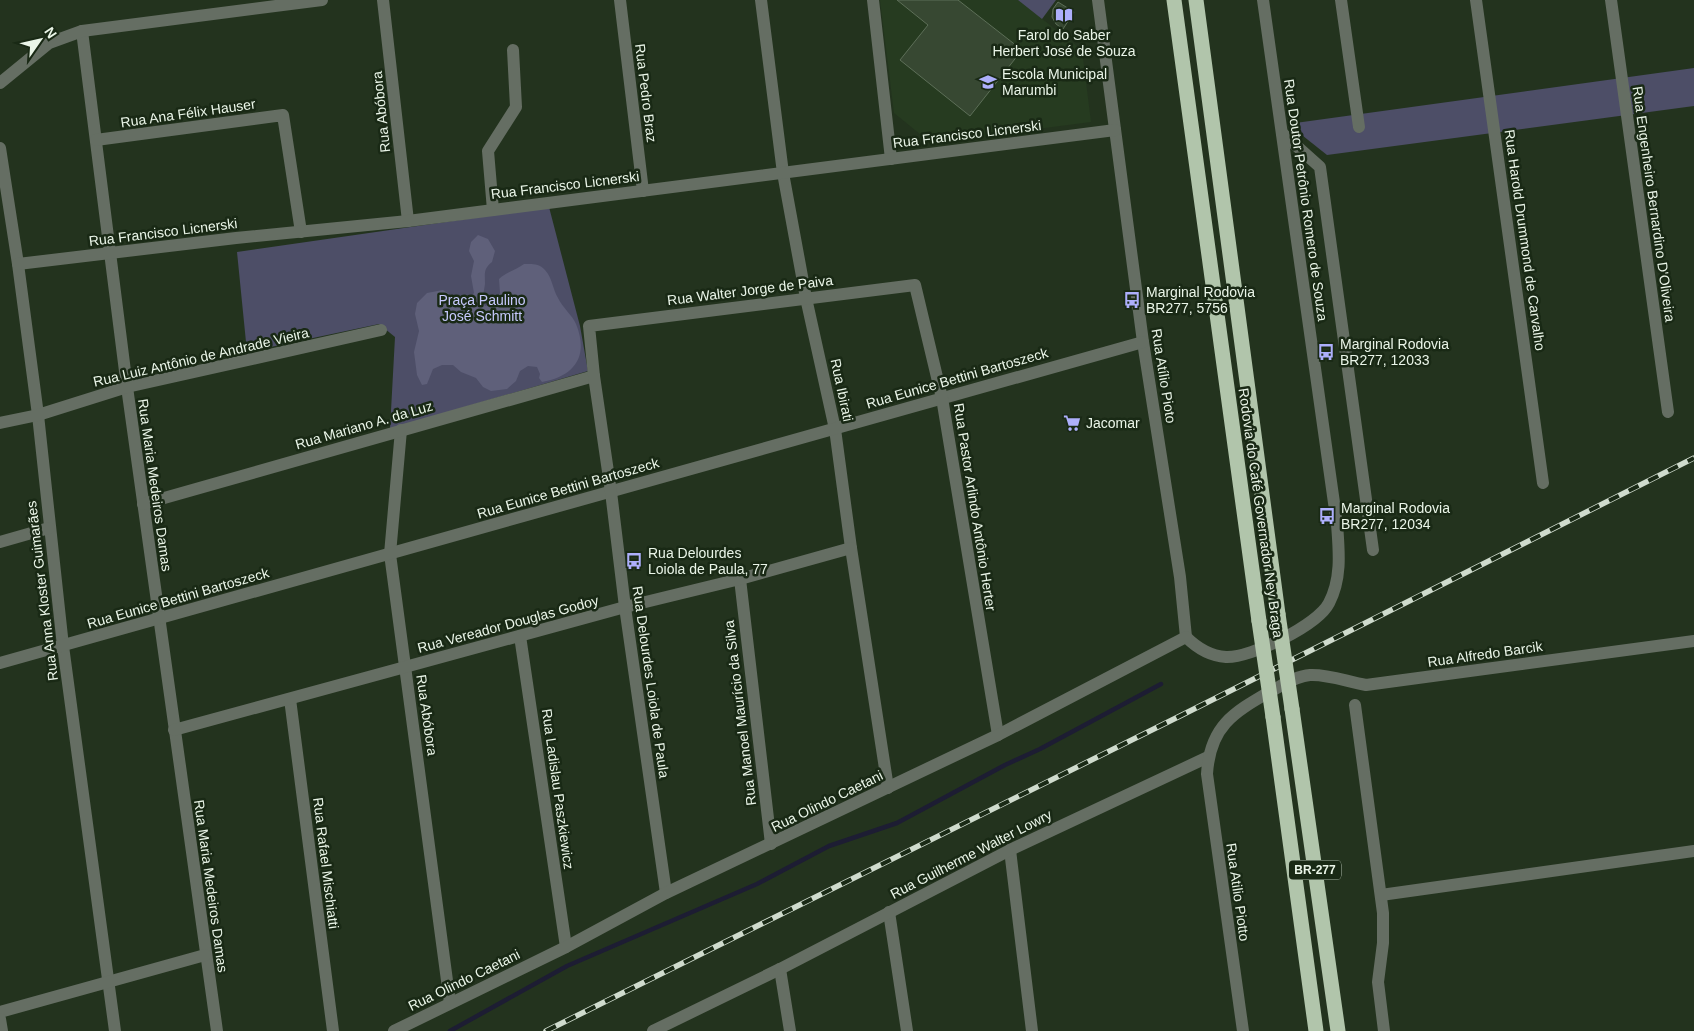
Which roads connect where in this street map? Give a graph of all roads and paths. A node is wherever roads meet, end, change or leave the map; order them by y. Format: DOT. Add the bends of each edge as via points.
graph roads {
  1 [pos="322,0"];
  2 [pos="383,0"];
  3 [pos="620,0"];
  4 [pos="761,0"];
  5 [pos="873,0"];
  6 [pos="1098,0"];
  7 [pos="1174,0"];
  8 [pos="1196,0"];
  9 [pos="1263,0"];
  10 [pos="1341,0"];
  11 [pos="1476,0"];
  12 [pos="1611,0"];
  13 [pos="82,31"];
  14 [pos="513,50"];
  15 [pos="0,83"];
  16 [pos="1359,127"];
  17 [pos="1115,130"];
  18 [pos="1282,133"];
  19 [pos="96,140"];
  20 [pos="0,148"];
  21 [pos="892,159"];
  22 [pos="783,173"];
  23 [pos="643,191"];
  24 [pos="493,210"];
  25 [pos="408,221"];
  26 [pos="301,232"];
  27 [pos="110,253"];
  28 [pos="18,264"];
  29 [pos="916,285"];
  30 [pos="806,298"];
  31 [pos="589,326"];
  32 [pos="381,330"];
  33 [pos="1143,342"];
  34 [pos="594,376"];
  35 [pos="127,388"];
  36 [pos="942,398"];
  37 [pos="1668,412"];
  38 [pos="38,415"];
  39 [pos="0,423"];
  40 [pos="835,428"];
  41 [pos="401,430"];
  42 [pos="1543,483"];
  43 [pos="611,492"];
  44 [pos="143,504"];
  45 [pos="49,528"];
  46 [pos="0,542"];
  47 [pos="851,548"];
  48 [pos="1373,550"];
  49 [pos="390,554"];
  50 [pos="740,579"];
  51 [pos="625,607"];
  52 [pos="158,619"];
  53 [pos="520,636"];
  54 [pos="1186,637"];
  55 [pos="1694,641"];
  56 [pos="63,646"];
  57 [pos="0,663"];
  58 [pos="405,667"];
  59 [pos="290,699"];
  60 [pos="1355,705"];
  61 [pos="174,730"];
  62 [pos="998,735"];
  63 [pos="1208,757"];
  64 [pos="888,788"];
  65 [pos="771,844"];
  66 [pos="1010,850"];
  67 [pos="1694,851"];
  68 [pos="666,893"];
  69 [pos="1381,895"];
  70 [pos="889,912"];
  71 [pos="566,947"];
  72 [pos="205,955"];
  73 [pos="780,969"];
  74 [pos="107,981"];
  75 [pos="450,1003"];
  76 [pos="0,1012"];
  77 [pos="0,1019"];
  78 [pos="2,1031"];
  79 [pos="115,1031"];
  80 [pos="217,1031"];
  81 [pos="333,1031"];
  82 [pos="394,1031"];
  83 [pos="653,1031"];
  84 [pos="790,1031"];
  85 [pos="907,1031"];
  86 [pos="1032,1031"];
  87 [pos="1243,1031"];
  88 [pos="1316,1031"];
  89 [pos="1338,1031"];
  90 [pos="1384,1031"];
  1 -- 13 [label="street"];
  2 -- 25 [label="street, Rua Abóbora"];
  3 -- 23 [label="street, Rua Pedro Braz"];
  4 -- 22 [label="street, Rua Ibirati"];
  5 -- 21 [label="street"];
  6 -- 17 [label="street, Rua Atílio Pioto"];
  7 -- 88 [label="highway, Rodovia do Café Governador Ney Braga / BR-277, bridge"];
  8 -- 89 [label="highway, Rodovia do Café Governador Ney Braga / BR-277, bridge" via="1278,614"];
  9 -- 18 [label="street, Rua Doutor Petrônio Romero de Souza"];
  10 -- 16 [label="street"];
  11 -- 42 [label="street, Rua Harold Drummond de Carvalho"];
  12 -- 37 [label="street, Rua Engenheiro Bernardino D'Oliveira"];
  13 -- 15 [label="street" via="49,43"];
  13 -- 19 [label="street, Rua Maria Medeiros Damas"];
  14 -- 24 [label="street" via="516,106 488,151"];
  17 -- 21 [label="street, Rua Francisco Licnerski"];
  17 -- 33 [label="street, Rua Atílio Pioto"];
  18 -- 48 [label="street" via="1320,167"];
  18 -- 54 [label="street, Rua Doutor Petrônio Romero de Souza" via="1337,524 1339,554 1335,589 1328,605 1308,625 1238,656 1225,657 1202,650"];
  19 -- 26 [label="street, Rua Ana Félix Hauser" via="284,115"];
  19 -- 27 [label="street, Rua Maria Medeiros Damas"];
  20 -- 28 [label="street, Rua Anna Kloster Guimarães"];
  21 -- 22 [label="street, Rua Francisco Licnerski"];
  22 -- 23 [label="street, Rua Francisco Licnerski"];
  22 -- 30 [label="street, Rua Ibirati"];
  23 -- 24 [label="street, Rua Francisco Licnerski"];
  24 -- 25 [label="street, Rua Francisco Licnerski"];
  25 -- 26 [label="street, Rua Francisco Licnerski"];
  26 -- 27 [label="street, Rua Francisco Licnerski"];
  27 -- 28 [label="street, Rua Francisco Licnerski"];
  27 -- 35 [label="street, Rua Maria Medeiros Damas"];
  28 -- 38 [label="street, Rua Anna Kloster Guimarães"];
  29 -- 30 [label="street, Rua Walter Jorge de Paiva"];
  29 -- 36 [label="street, Rua Pastor Arlindo Antônio Herter"];
  30 -- 31 [label="street, Rua Walter Jorge de Paiva"];
  30 -- 40 [label="street, Rua Ibirati"];
  31 -- 34 [label="street, Rua Delourdes Loiola de Paula"];
  32 -- 35 [label="street, Rua Luiz Antônio de Andrade Vieira"];
  33 -- 36 [label="street, Rua Eunice Bettini Bartoszeck"];
  33 -- 54 [label="street, Rua Atílio Pioto" via="1180,576"];
  34 -- 41 [label="street, Rua Mariano A. da Luz"];
  34 -- 43 [label="street, Rua Delourdes Loiola de Paula"];
  35 -- 38 [label="street, Rua Luiz Antônio de Andrade Vieira"];
  35 -- 44 [label="street, Rua Maria Medeiros Damas"];
  36 -- 40 [label="street, Rua Eunice Bettini Bartoszeck"];
  36 -- 62 [label="street, Rua Pastor Arlindo Antônio Herter"];
  38 -- 39 [label="street, Rua Luiz Antônio de Andrade Vieira"];
  38 -- 45 [label="street, Rua Anna Kloster Guimarães"];
  40 -- 43 [label="street, Rua Eunice Bettini Bartoszeck"];
  40 -- 47 [label="street, Rua Ibirati"];
  41 -- 44 [label="street, Rua Mariano A. da Luz"];
  41 -- 49 [label="street, Rua Abóbora"];
  43 -- 49 [label="street, Rua Eunice Bettini Bartoszeck"];
  43 -- 51 [label="street, Rua Delourdes Loiola de Paula"];
  44 -- 52 [label="street, Rua Maria Medeiros Damas"];
  45 -- 46 [label="street"];
  45 -- 56 [label="street, Rua Anna Kloster Guimarães"];
  47 -- 50 [label="street, Rua Vereador Douglas Godoy"];
  47 -- 64 [label="street, Rua Ibirati"];
  49 -- 52 [label="street, Rua Eunice Bettini Bartoszeck"];
  49 -- 58 [label="street, Rua Abóbora"];
  50 -- 51 [label="street, Rua Vereador Douglas Godoy"];
  50 -- 65 [label="street, Rua Manoel Maurício da Silva"];
  51 -- 53 [label="street, Rua Vereador Douglas Godoy"];
  51 -- 68 [label="street, Rua Delourdes Loiola de Paula"];
  52 -- 56 [label="street, Rua Eunice Bettini Bartoszeck"];
  52 -- 61 [label="street, Rua Maria Medeiros Damas"];
  53 -- 58 [label="street, Rua Vereador Douglas Godoy"];
  53 -- 71 [label="street, Rua Ladislau Paszkiewicz"];
  54 -- 62 [label="street, Rua Olindo Caetani"];
  55 -- 63 [label="street, Rua Alfredo Barcik" via="1366,685 1307,675 1282,685 1234,714 1222,726"];
  56 -- 57 [label="street, Rua Eunice Bettini Bartoszeck"];
  56 -- 74 [label="street, Rua Anna Kloster Guimarães"];
  58 -- 59 [label="street, Rua Vereador Douglas Godoy"];
  58 -- 75 [label="street, Rua Abóbora"];
  59 -- 61 [label="street, Rua Vereador Douglas Godoy"];
  59 -- 81 [label="street, Rua Rafael Mischiatti"];
  60 -- 69 [label="street"];
  61 -- 72 [label="street, Rua Maria Medeiros Damas"];
  62 -- 64 [label="street, Rua Olindo Caetani"];
  63 -- 66 [label="street, Rua Guilherme Walter Lowry"];
  63 -- 87 [label="street, Rua Atilio Piotto" via="1208,790"];
  64 -- 65 [label="street, Rua Olindo Caetani"];
  65 -- 68 [label="street, Rua Olindo Caetani"];
  66 -- 70 [label="street, Rua Guilherme Walter Lowry"];
  66 -- 86 [label="street"];
  67 -- 69 [label="street"];
  68 -- 71 [label="street, Rua Olindo Caetani"];
  69 -- 90 [label="street" via="1384,931 1378,982"];
  70 -- 73 [label="street, Rua Guilherme Walter Lowry"];
  70 -- 85 [label="street"];
  71 -- 75 [label="street, Rua Olindo Caetani"];
  72 -- 74 [label="street"];
  72 -- 80 [label="street, Rua Maria Medeiros Damas"];
  73 -- 83 [label="street, Rua Guilherme Walter Lowry"];
  73 -- 84 [label="street"];
  74 -- 76 [label="street"];
  74 -- 79 [label="street, Rua Anna Kloster Guimarães"];
  75 -- 82 [label="street, Rua Olindo Caetani"];
  77 -- 78 [label="street"];
}
